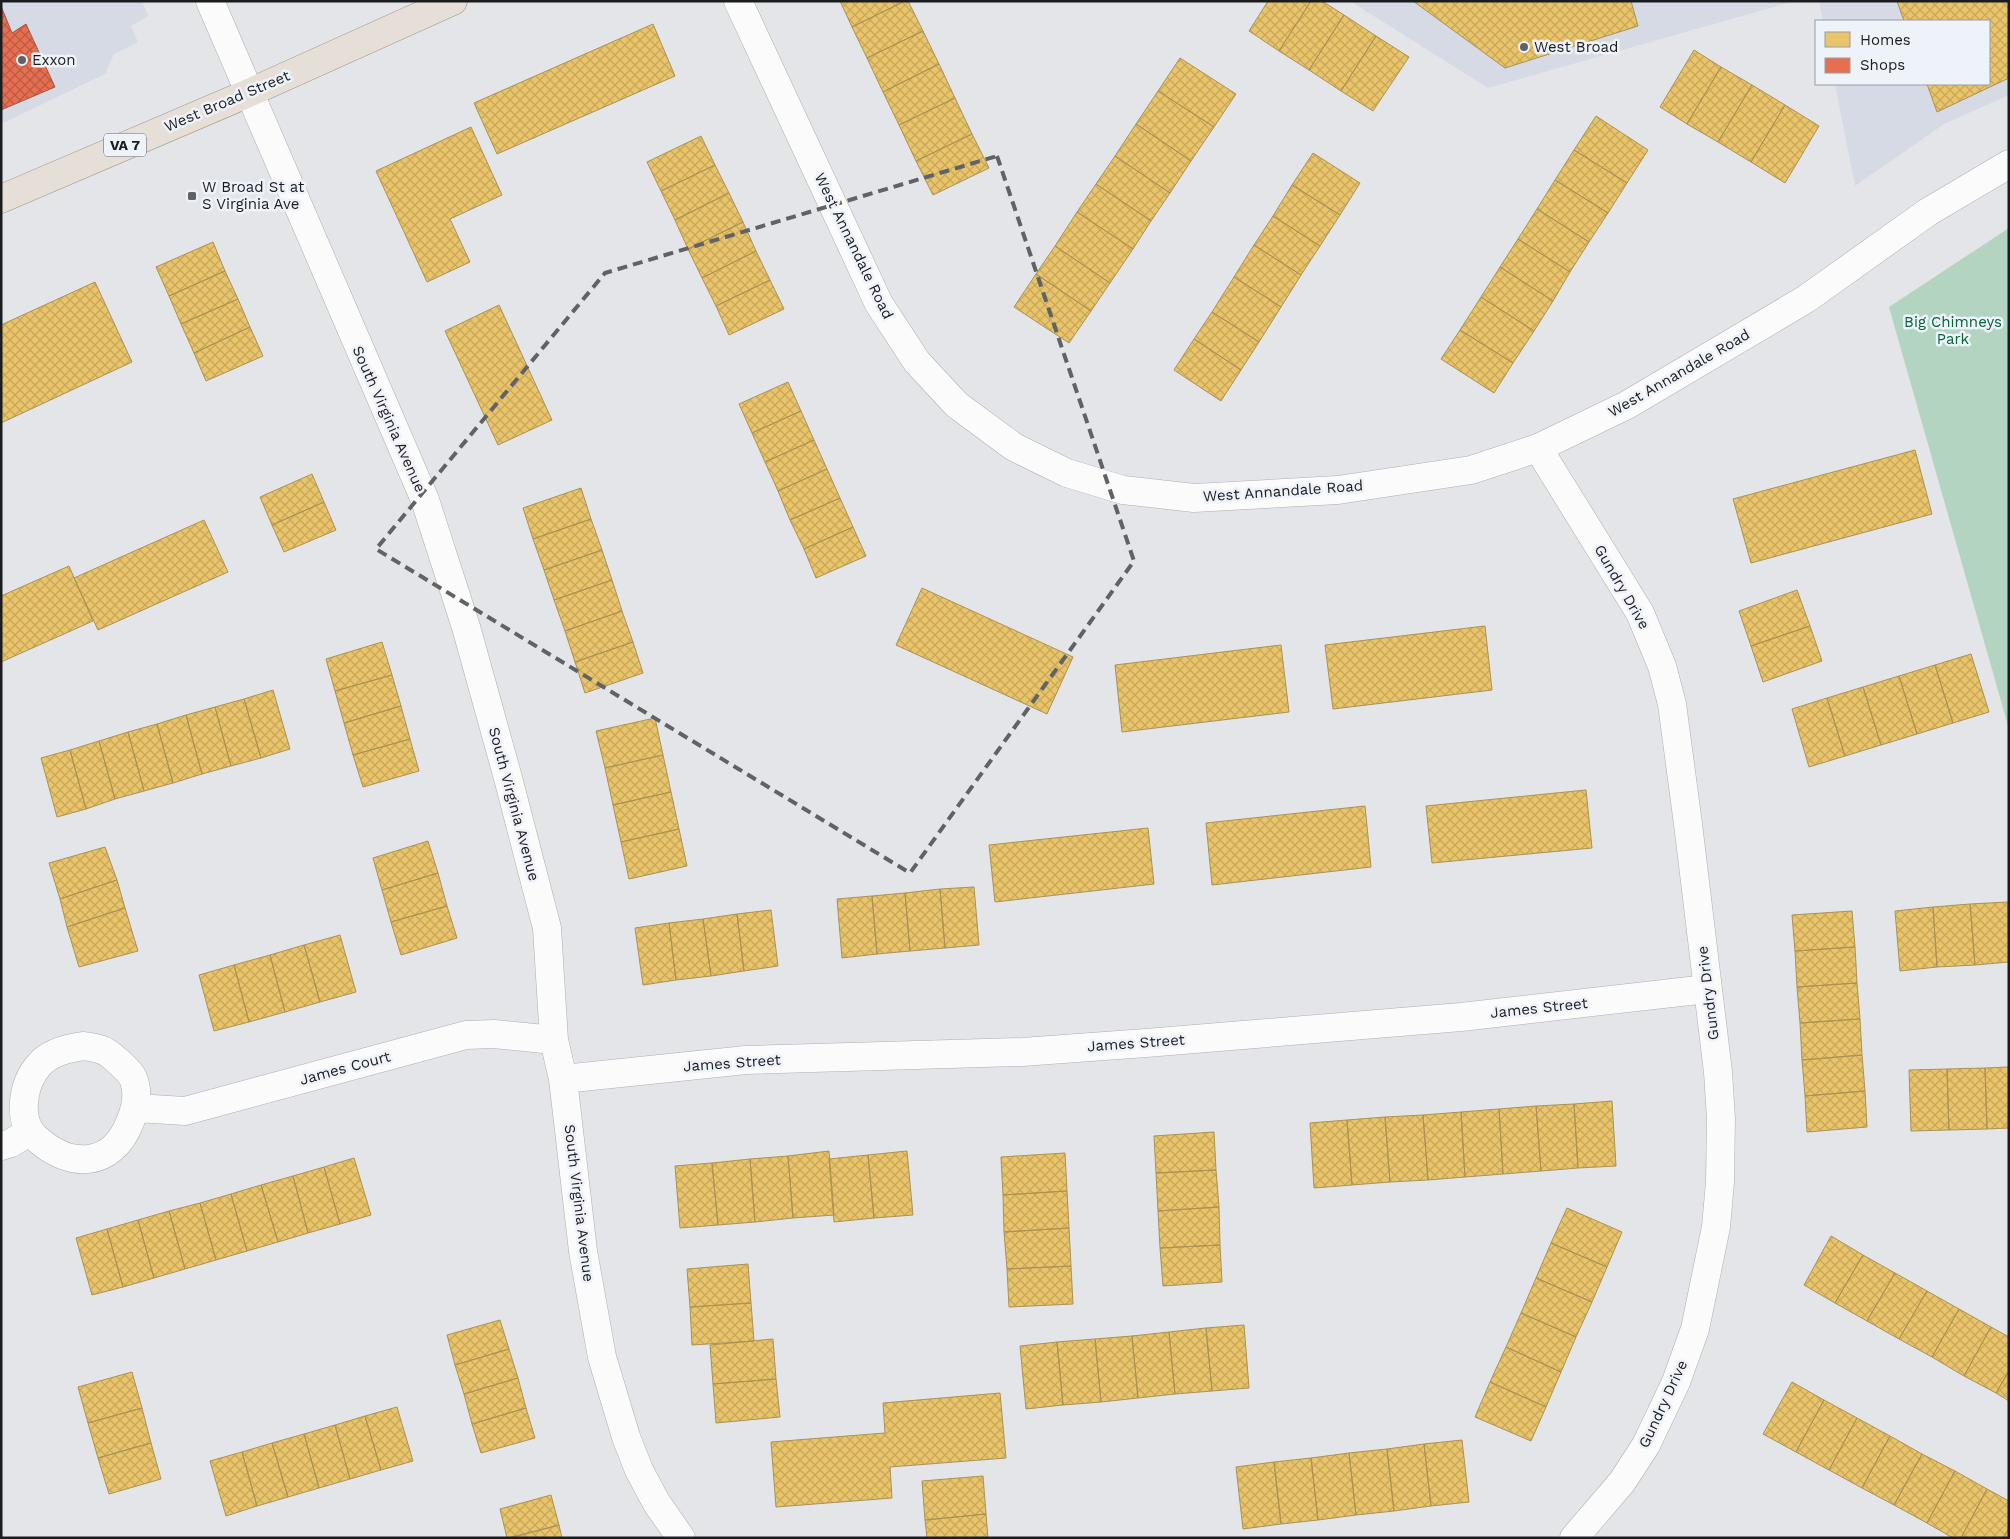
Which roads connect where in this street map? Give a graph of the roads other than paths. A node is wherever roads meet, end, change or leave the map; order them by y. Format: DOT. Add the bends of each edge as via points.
graph roads {
  1 [pos="210,1"];
  2 [pos="453,1"];
  3 [pos="738,1"];
  4 [pos="251,92"];
  5 [pos="2009,164"];
  6 [pos="1,199"];
  7 [pos="1538,448"];
  8 [pos="1707,989"];
  9 [pos="554,1040"];
  10 [pos="564,1079"];
  11 [pos="136,1108"];
  12 [pos="29,1132"];
  13 [pos="1,1146"];
  14 [pos="681,1538"];
  15 [pos="1574,1538"];
  1 -- 4 [label="street, South Virginia Avenue"];
  2 -- 4 [label="main road, West Broad Street / VA 7"];
  3 -- 7 [label="street, West Annandale Road" via="879,304 917,362 957,405 1014,447 1067,473 1123,490 1194,498 1338,490 1472,470"];
  4 -- 6 [label="main road, West Broad Street / VA 7"];
  4 -- 9 [label="street, South Virginia Avenue" via="271,146 425,500 466,627 547,928"];
  5 -- 7 [label="street, West Annandale Road" via="1928,212 1774,318 1627,405"];
  7 -- 8 [label="street, Gundry Drive" via="1640,613 1662,666 1672,704"];
  8 -- 10 [label="street, James Street" via="1461,1017 1146,1043 1022,1052 746,1060"];
  8 -- 15 [label="street, Gundry Drive" via="1721,1119 1720,1182 1716,1228 1695,1330 1676,1382 1646,1445 1622,1482"];
  9 -- 10 [label="street, South Virginia Avenue"];
  9 -- 11 [label="street, James Court" via="494,1034 466,1035 185,1112"];
  10 -- 14 [label="street, South Virginia Avenue" via="583,1251 602,1357 639,1470"];
  11 -- 12 [label="street" via="124,1138 112,1149 85,1160 57,1154"];
  11 -- 12 [label="street" via="133,1076 112,1057 104,1051 84,1046 64,1049 39,1064 27,1086 24,1110"];
  12 -- 13 [label="street"];
}
